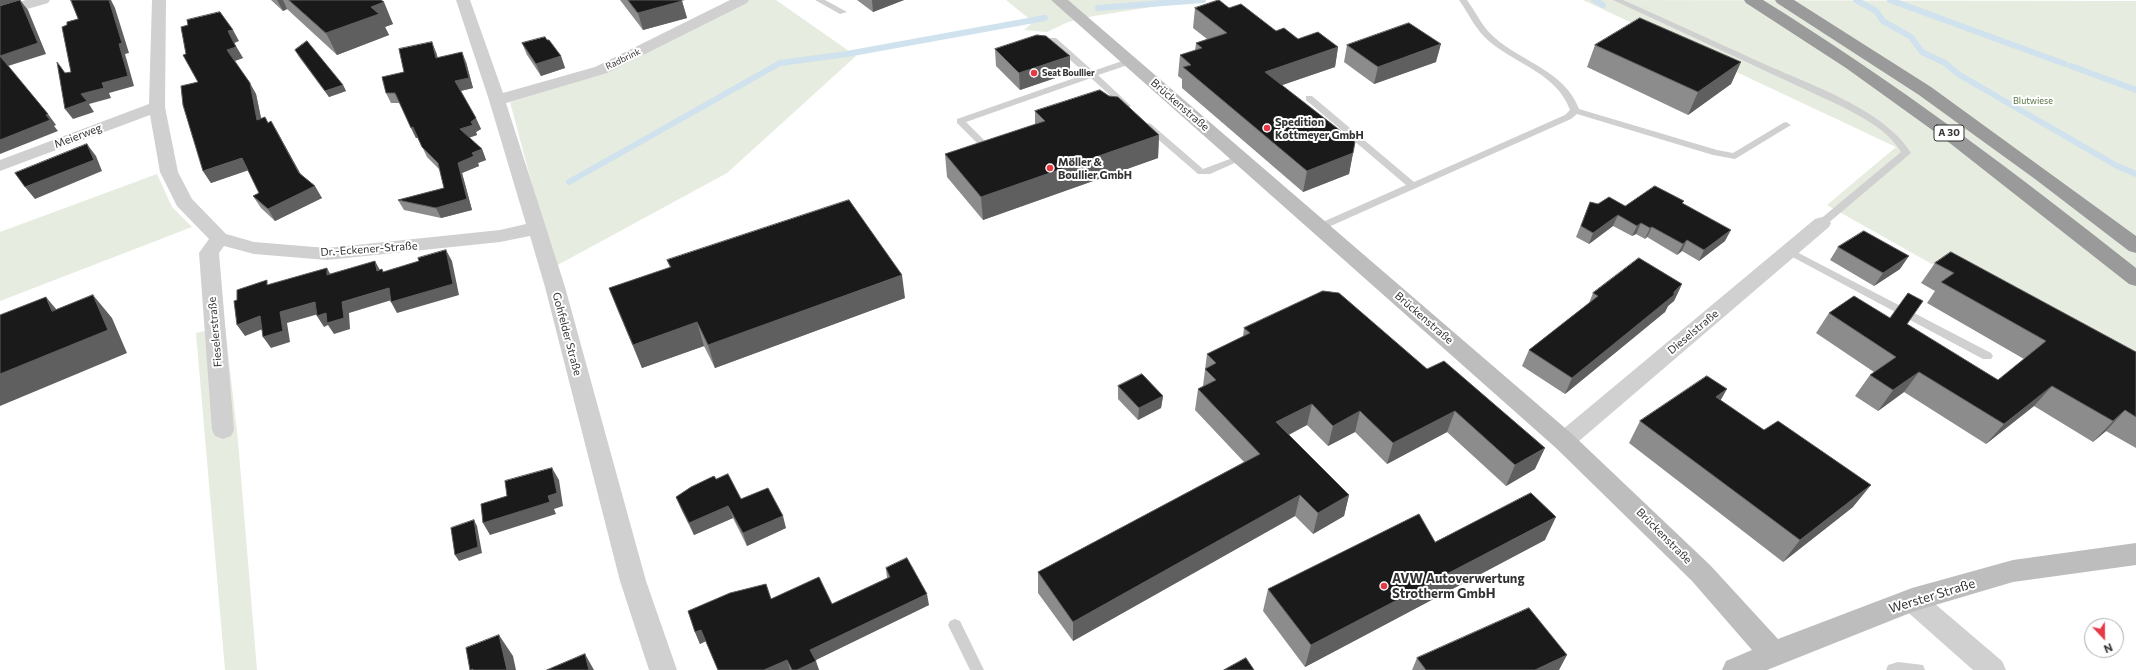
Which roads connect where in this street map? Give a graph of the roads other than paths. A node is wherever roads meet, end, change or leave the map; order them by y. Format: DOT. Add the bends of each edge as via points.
graph roads {
  1 [pos="44,0"];
  2 [pos="159,0"];
  3 [pos="463,0"];
  4 [pos="742,0"];
  5 [pos="819,0"];
  6 [pos="1059,0"];
  7 [pos="1463,0"];
  8 [pos="1617,0"];
  9 [pos="1752,0"];
  10 [pos="1783,0"];
  11 [pos="1624,2"];
  12 [pos="0,12"];
  13 [pos="843,12"];
  14 [pos="1053,40"];
  15 [pos="1131,61"];
  16 [pos="1092,75"];
  17 [pos="1308,98"];
  18 [pos="497,100"];
  19 [pos="1121,101"];
  20 [pos="1107,105"];
  21 [pos="157,107"];
  22 [pos="1132,111"];
  23 [pos="1575,111"];
  24 [pos="1144,121"];
  25 [pos="1786,125"];
  26 [pos="1001,141"];
  27 [pos="1241,158"];
  28 [pos="0,166"];
  29 [pos="1413,186"];
  30 [pos="1822,223"];
  31 [pos="1320,227"];
  32 [pos="537,228"];
  33 [pos="219,238"];
  34 [pos="2136,246"];
  35 [pos="1789,251"];
  36 [pos="2136,279"];
  37 [pos="1987,356"];
  38 [pos="223,430"];
  39 [pos="1564,440"];
  40 [pos="2136,554"];
  41 [pos="1912,600"];
  42 [pos="955,625"];
  43 [pos="1772,654"];
  44 [pos="663,670"];
  45 [pos="977,670"];
  46 [pos="1736,670"];
  47 [pos="1893,670"];
  48 [pos="1918,670"];
  49 [pos="1992,670"];
  1 -- 12 [label="street"];
  2 -- 21 [label="street, Dr.-Eckener-Straße"];
  3 -- 18 [label="street, Gohfelder Straße"];
  4 -- 18 [label="street, Radbrink" via="601,70"];
  5 -- 13 [label="lane"];
  6 -- 15 [label="main road, Brückenstraße"];
  7 -- 23 [label="lane" via="1492,40 1563,88 1574,102"];
  8 -- 11 [label="lane"];
  9 -- 36 [label="highway, A 30" via="1858,68 1935,123 2032,195"];
  10 -- 34 [label="highway, A 30" via="1925,91 2042,174"];
  11 -- 30 [label="lane" via="1846,105 1882,126 1901,143 1906,152"];
  14 -- 16 [label="lane"];
  15 -- 16 [label="lane"];
  15 -- 27 [label="main road, Brückenstraße"];
  16 -- 19 [label="lane"];
  16 -- 26 [label="lane" via="960,121 985,146"];
  17 -- 29 [label="lane"];
  18 -- 32 [label="street, Gohfelder Straße"];
  19 -- 20 [label="lane"];
  19 -- 22 [label="lane"];
  21 -- 28 [label="street, Meierweg"];
  21 -- 33 [label="street, Dr.-Eckener-Straße" via="168,172 184,202"];
  23 -- 25 [label="lane" via="1716,153 1735,156"];
  23 -- 29 [label="lane" via="1568,118"];
  24 -- 27 [label="lane" via="1201,172"];
  27 -- 31 [label="main road, Brückenstraße"];
  29 -- 31 [label="lane"];
  30 -- 35 [label="street, Dieselstraße"];
  31 -- 39 [label="main road, Brückenstraße"];
  32 -- 33 [label="street, Dr.-Eckener-Straße" via="500,236 327,254 254,248"];
  32 -- 44 [label="street, Gohfelder Straße" via="633,581"];
  33 -- 38 [label="street, Fieselerstraße" via="209,253"];
  35 -- 37 [label="lane"];
  35 -- 39 [label="street, Dieselstraße"];
  39 -- 43 [label="main road, Brückenstraße" via="1700,573"];
  40 -- 41 [label="main road, Werster Straße" via="2013,571"];
  41 -- 43 [label="main road, Werster Straße"];
  41 -- 49 [label="street"];
  42 -- 45 [label="lane"];
  43 -- 46 [label="main road, Werster Straße"];
  47 -- 48 [label="lane"];
}
